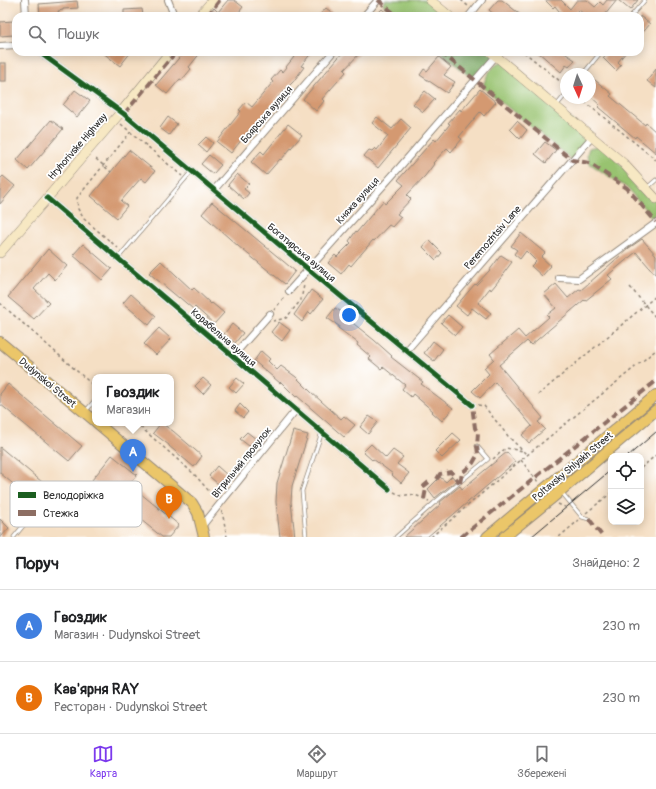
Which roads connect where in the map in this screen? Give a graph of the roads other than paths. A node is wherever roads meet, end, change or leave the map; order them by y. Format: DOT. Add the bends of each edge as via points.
graph roads {
  1 [pos="25,0"];
  2 [pos="168,0"];
  3 [pos="213,0"];
  4 [pos="378,0"];
  5 [pos="430,0"];
  6 [pos="482,0"];
  7 [pos="645,0"];
  8 [pos="26,12"];
  9 [pos="173,12"];
  10 [pos="202,12"];
  11 [pos="368,12"];
  12 [pos="444,12"];
  13 [pos="472,12"];
  14 [pos="634,12"];
  15 [pos="12,45"];
  16 [pos="0,46"];
  17 [pos="44,56"];
  18 [pos="167,56"];
  19 [pos="330,56"];
  20 [pos="492,56"];
  21 [pos="496,56"];
  22 [pos="598,56"];
  23 [pos="588,68"];
  24 [pos="560,101"];
  25 [pos="556,106"];
  26 [pos="121,112"];
  27 [pos="592,137"];
  28 [pos="191,172"];
  29 [pos="656,180"];
  30 [pos="646,189"];
  31 [pos="214,190"];
  32 [pos="47,198"];
  33 [pos="656,199"];
  34 [pos="656,223"];
  35 [pos="0,253"];
  36 [pos="118,258"];
  37 [pos="308,269"];
  38 [pos="559,278"];
  39 [pos="289,291"];
  40 [pos="270,314"];
  41 [pos="0,342"];
  42 [pos="407,350"];
  43 [pos="233,356"];
  44 [pos="656,395"];
  45 [pos="92,404"];
  46 [pos="472,405"];
  47 [pos="656,410"];
  48 [pos="295,411"];
  49 [pos="85,413"];
  50 [pos="92,419"];
  51 [pos="101,426"];
  52 [pos="322,432"];
  53 [pos="477,446"];
  54 [pos="553,482"];
  55 [pos="388,489"];
  56 [pos="561,491"];
  57 [pos="589,519"];
  58 [pos="202,526"];
  59 [pos="22,527"];
  60 [pos="14,537"];
  61 [pos="204,537"];
  62 [pos="306,537"];
  63 [pos="396,537"];
  64 [pos="487,537"];
  65 [pos="504,537"];
  1 -- 8 [label="street"];
  2 -- 9 [label="street"];
  3 -- 10 [label="street"];
  4 -- 11 [label="street"];
  5 -- 12 [label="street"];
  6 -- 13 [label="street"];
  7 -- 14 [label="lane"];
  15 -- 16 [label="street"];
  17 -- 26 [label="street, Богатирська вулиця"];
  18 -- 26 [label="street, Hryhorivske Highway"];
  19 -- 31 [label="street, Боярська вулиця"];
  20 -- 37 [label="street, Княжа вулиця" via="399,168"];
  21 -- 25 [label="street"];
  22 -- 23 [label="lane"];
  24 -- 25 [label="lane"];
  25 -- 27 [label="street"];
  26 -- 28 [label="street, Богатирська вулиця"];
  26 -- 32 [label="street, Hryhorivske Highway"];
  27 -- 30 [label="street" via="623,163"];
  27 -- 42 [label="street, Peremozhtsiv Lane"];
  28 -- 31 [label="street, Богатирська вулиця"];
  28 -- 36 [label="lane"];
  29 -- 30 [label="lane"];
  30 -- 33 [label="street"];
  31 -- 37 [label="street, Богатирська вулиця"];
  32 -- 35 [label="street, Hryhorivske Highway"];
  32 -- 36 [label="street, Корабельна вулиця"];
  34 -- 38 [label="street" via="580,279"];
  36 -- 43 [label="street, Корабельна вулиця"];
  37 -- 39 [label="street, Княжа вулиця"];
  37 -- 42 [label="street, Богатирська вулиця"];
  40 -- 43 [label="street"];
  41 -- 49 [label="main road, Dudynskoi Street"];
  42 -- 46 [label="street, Богатирська вулиця"];
  43 -- 48 [label="street, Корабельна вулиця"];
  44 -- 54 [label="main road, Poltavsky Shlyakh Street"];
  45 -- 49 [label="lane"];
  47 -- 56 [label="main road, Poltavsky Shlyakh Street"];
  48 -- 52 [label="street, Корабельна вулиця"];
  48 -- 58 [label="street, Вітрильний провулок"];
  49 -- 50 [label="main road, Dudynskoi Street"];
  51 -- 58 [label="main road, Dudynskoi Street" via="185,497 196,509"];
  52 -- 55 [label="street, Корабельна вулиця"];
  52 -- 62 [label="lane" via="302,491"];
  53 -- 63 [label="lane" via="488,460"];
  54 -- 56 [label="lane"];
  54 -- 64 [label="main road, Poltavsky Shlyakh Street"];
  56 -- 57 [label="lane" via="582,517"];
  56 -- 65 [label="main road, Poltavsky Shlyakh Street"];
  58 -- 61 [label="main road, Dudynskoi Street"];
  59 -- 60 [label="lane"];
}
